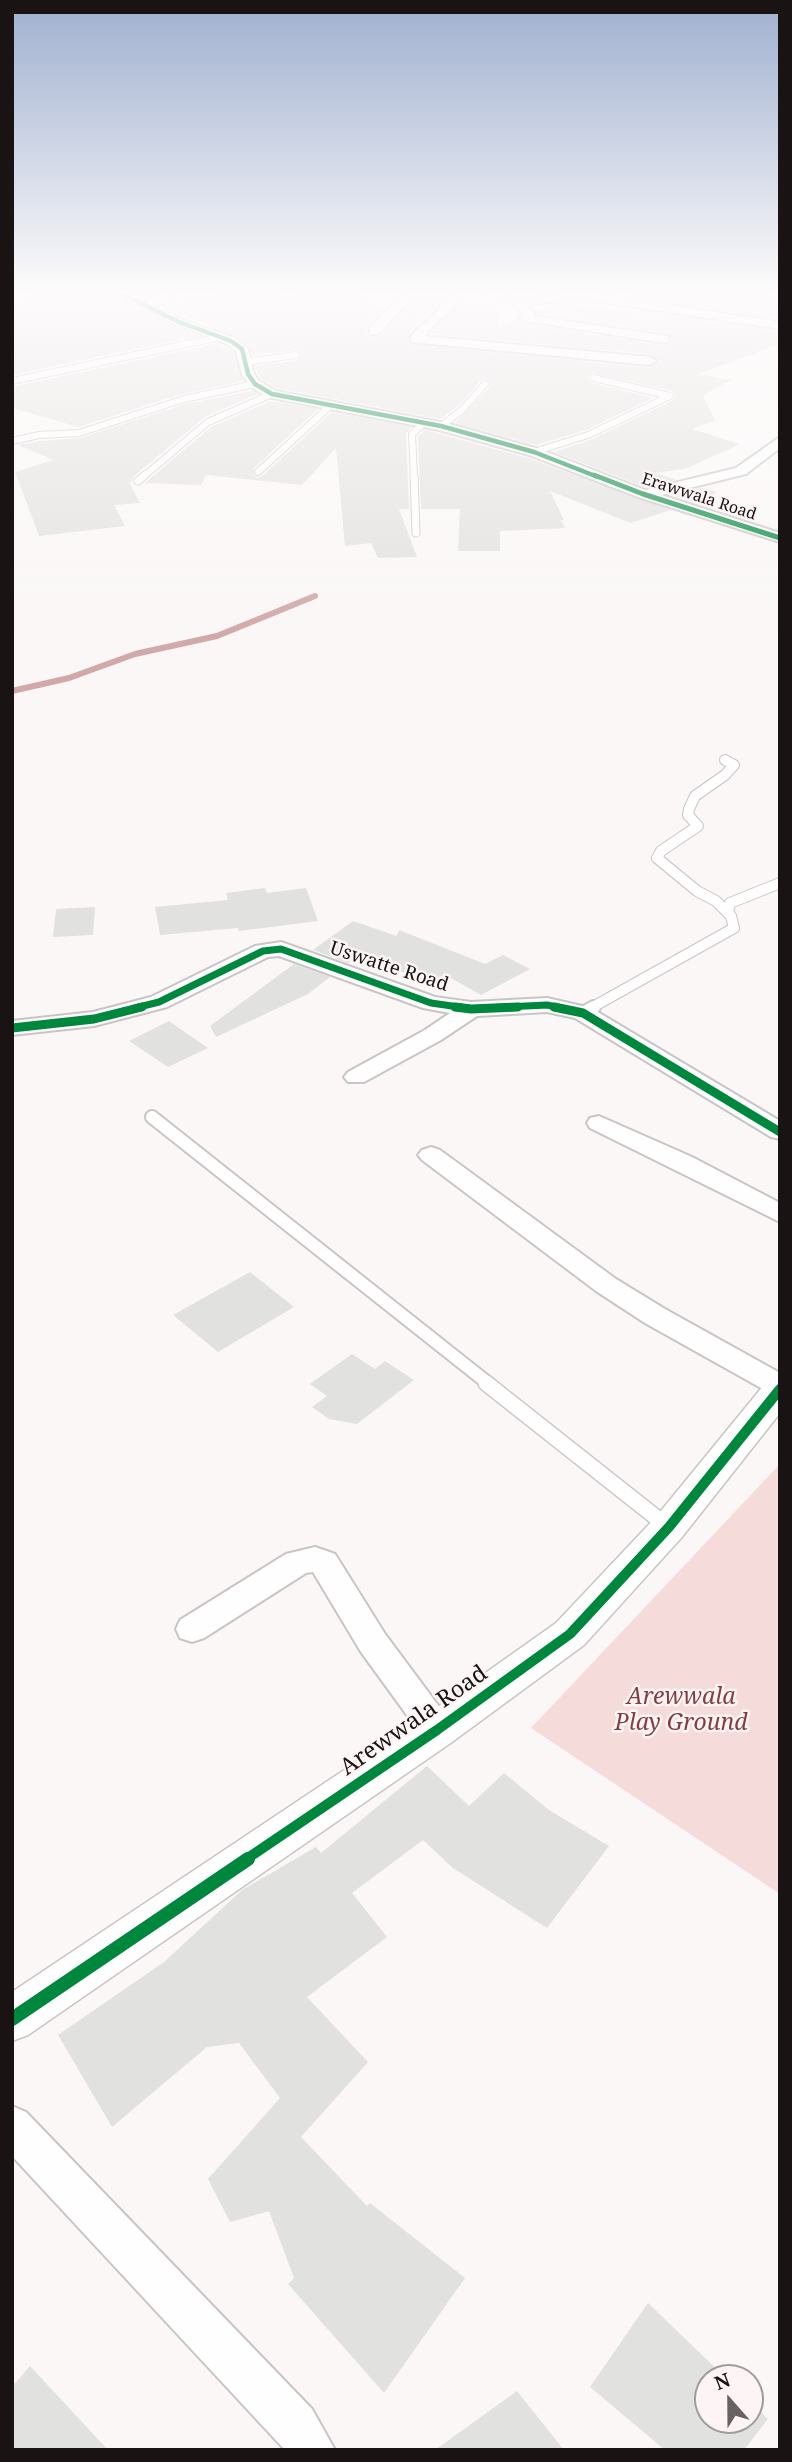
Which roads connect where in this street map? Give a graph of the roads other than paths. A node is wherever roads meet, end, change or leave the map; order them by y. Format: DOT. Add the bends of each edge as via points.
graph roads {
  1 [pos="163,406"];
  2 [pos="245,406"];
  3 [pos="330,406"];
  4 [pos="466,406"];
  5 [pos="649,406"];
  6 [pos="424,423"];
  7 [pos="440,426"];
  8 [pos="12,440"];
  9 [pos="780,441"];
  10 [pos="534,452"];
  11 [pos="258,472"];
  12 [pos="138,481"];
  13 [pos="643,494"];
  14 [pos="416,533"];
  15 [pos="780,538"];
  16 [pos="725,760"];
  17 [pos="780,883"];
  18 [pos="728,913"];
  19 [pos="471,1009"];
  20 [pos="583,1013"];
  21 [pos="12,1028"];
  22 [pos="356,1077"];
  23 [pos="152,1117"];
  24 [pos="599,1123"];
  25 [pos="780,1132"];
  26 [pos="431,1155"];
  27 [pos="780,1214"];
  28 [pos="780,1387"];
  29 [pos="669,1527"];
  30 [pos="192,1629"];
  31 [pos="437,1731"];
  32 [pos="12,2019"];
  33 [pos="12,2126"];
  34 [pos="312,2450"];
  1 -- 8 [label="lane" via="79,433"];
  2 -- 12 [label="lane" via="208,422"];
  3 -- 6 [label="street, Erawwala Road"];
  3 -- 11 [label="lane"];
  4 -- 7 [label="lane"];
  5 -- 10 [label="lane" via="588,435"];
  6 -- 7 [label="street, Erawwala Road"];
  6 -- 14 [label="lane" via="412,434"];
  7 -- 10 [label="street, Erawwala Road"];
  9 -- 13 [label="street" via="741,471"];
  10 -- 13 [label="street, Erawwala Road"];
  13 -- 15 [label="street, Erawwala Road"];
  16 -- 18 [label="lane" via="734,765 695,796 689,809 688,816 698,826 661,850 657,858"];
  17 -- 18 [label="lane" via="730,903"];
  18 -- 20 [label="lane" via="734,928"];
  19 -- 20 [label="street, Uswatte Road" via="547,1005"];
  19 -- 21 [label="street, Uswatte Road" via="432,1003 281,949 263,951 159,1002 94,1019"];
  19 -- 22 [label="street"];
  20 -- 25 [label="street, Uswatte Road"];
  23 -- 29 [label="lane"];
  24 -- 27 [label="street"];
  26 -- 28 [label="street" via="606,1285"];
  28 -- 29 [label="street, Arewwala Road"];
  29 -- 31 [label="street, Arewwala Road" via="570,1634"];
  30 -- 31 [label="street" via="297,1563 315,1559 324,1563 373,1643"];
  31 -- 32 [label="street, Arewwala Road"];
  33 -- 34 [label="street" via="296,2425"];
}
